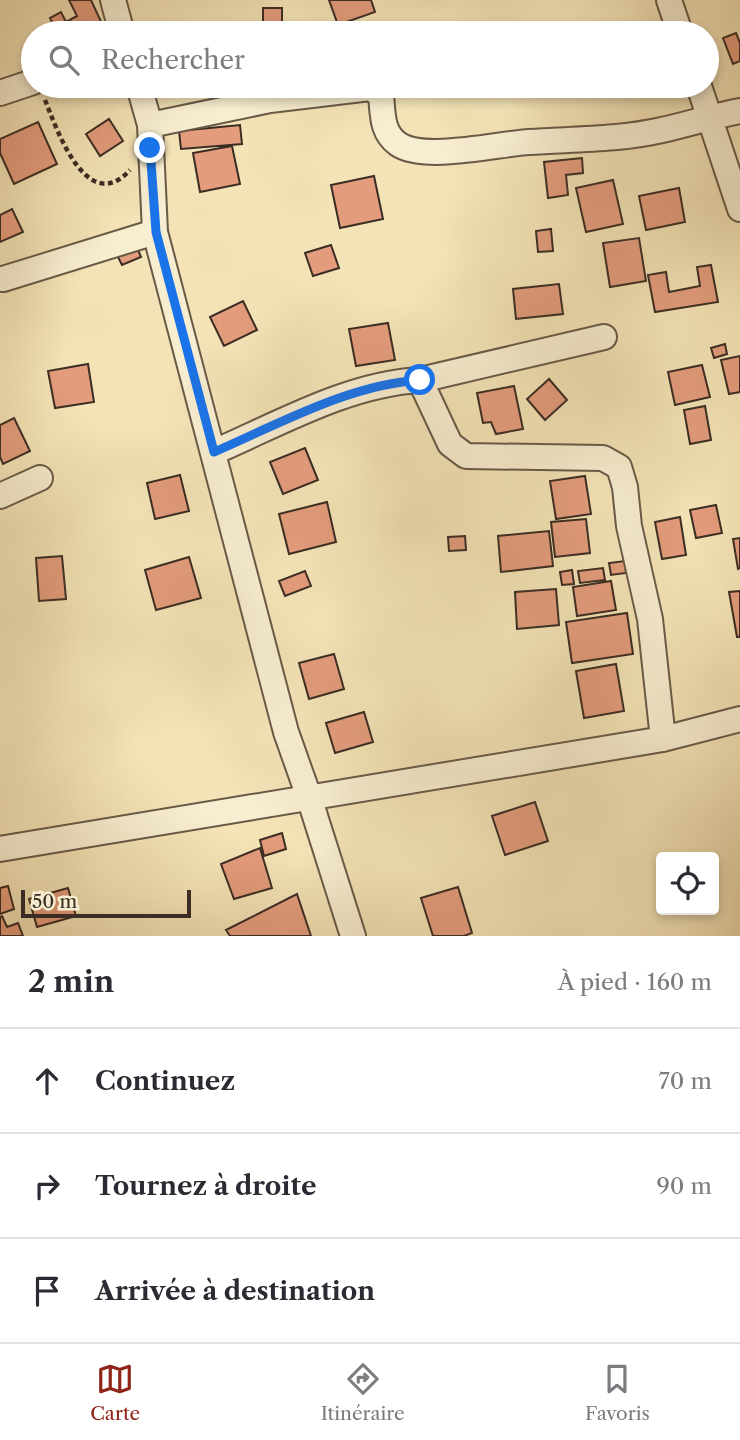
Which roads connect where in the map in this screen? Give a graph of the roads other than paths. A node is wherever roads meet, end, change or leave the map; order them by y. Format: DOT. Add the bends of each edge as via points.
graph roads {
  1 [pos="113,0"];
  2 [pos="669,0"];
  3 [pos="119,21"];
  4 [pos="676,21"];
  5 [pos="21,91"];
  6 [pos="0,93"];
  7 [pos="142,98"];
  8 [pos="287,98"];
  9 [pos="381,98"];
  10 [pos="703,98"];
  11 [pos="740,111"];
  12 [pos="709,116"];
  13 [pos="150,136"];
  14 [pos="740,209"];
  15 [pos="156,232"];
  16 [pos="3,279"];
  17 [pos="604,337"];
  18 [pos="420,380"];
  19 [pos="214,452"];
  20 [pos="40,478"];
  21 [pos="0,496"];
  22 [pos="740,719"];
  23 [pos="663,739"];
  24 [pos="309,797"];
  25 [pos="0,849"];
  26 [pos="353,936"];
  1 -- 3 [label="street"];
  2 -- 4 [label="street"];
  5 -- 6 [label="street"];
  7 -- 13 [label="street"];
  8 -- 13 [label="street"];
  9 -- 12 [label="street" via="385,131 399,145 420,150 474,151 527,142 594,140 661,131"];
  10 -- 12 [label="street"];
  11 -- 12 [label="street"];
  12 -- 14 [label="street"];
  13 -- 15 [label="street"];
  15 -- 16 [label="street"];
  15 -- 19 [label="street"];
  17 -- 18 [label="street"];
  18 -- 19 [label="street" via="394,382 343,397"];
  18 -- 23 [label="street" via="450,444 466,456 603,458 619,467 650,619"];
  19 -- 24 [label="street" via="286,732"];
  20 -- 21 [label="street"];
  22 -- 23 [label="street"];
  23 -- 24 [label="street"];
  24 -- 25 [label="street"];
  24 -- 26 [label="street"];
}
